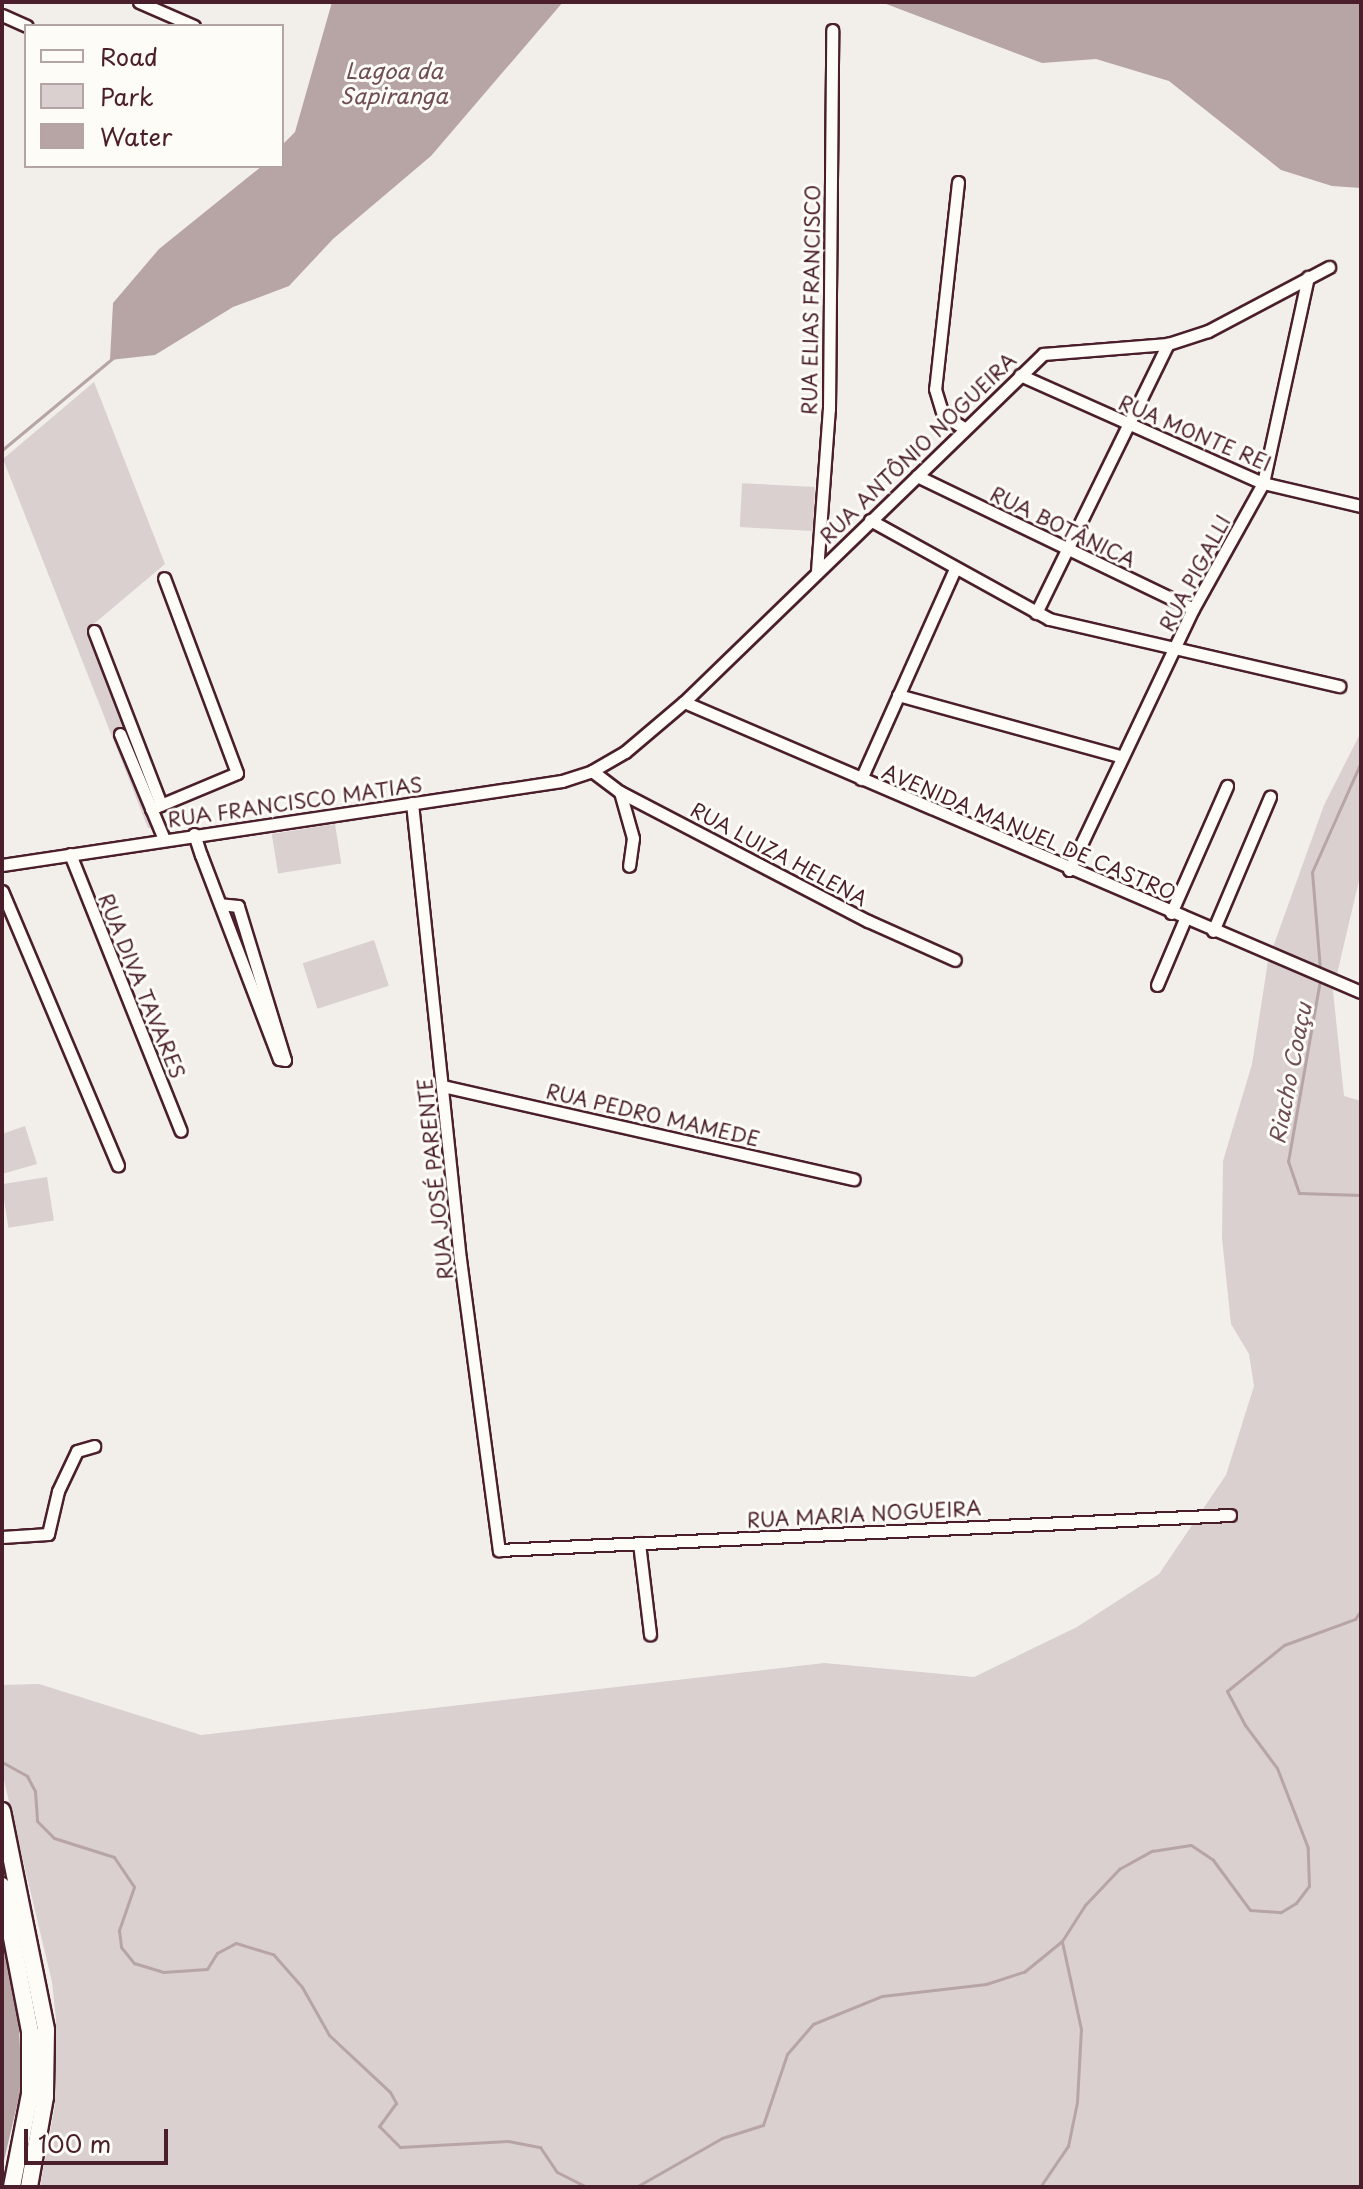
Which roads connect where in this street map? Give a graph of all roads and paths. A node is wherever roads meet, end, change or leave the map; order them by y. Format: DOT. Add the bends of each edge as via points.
graph roads {
  1 [pos="139,2"];
  2 [pos="2,15"];
  3 [pos="189,24"];
  4 [pos="24,25"];
  5 [pos="832,30"];
  6 [pos="958,182"];
  7 [pos="1329,267"];
  8 [pos="1308,277"];
  9 [pos="1168,344"];
  10 [pos="1020,375"];
  11 [pos="1130,427"];
  12 [pos="964,428"];
  13 [pos="917,476"];
  14 [pos="1263,483"];
  15 [pos="1361,506"];
  16 [pos="870,520"];
  17 [pos="1068,549"];
  18 [pos="955,569"];
  19 [pos="817,571"];
  20 [pos="164,578"];
  21 [pos="1193,609"];
  22 [pos="1036,613"];
  23 [pos="94,631"];
  24 [pos="1173,651"];
  25 [pos="1339,686"];
  26 [pos="898,695"];
  27 [pos="684,702"];
  28 [pos="120,734"];
  29 [pos="1120,756"];
  30 [pos="592,771"];
  31 [pos="861,779"];
  32 [pos="1227,786"];
  33 [pos="620,792"];
  34 [pos="1270,797"];
  35 [pos="412,803"];
  36 [pos="156,807"];
  37 [pos="194,834"];
  38 [pos="164,839"];
  39 [pos="70,854"];
  40 [pos="2,865"];
  41 [pos="629,866"];
  42 [pos="1069,870"];
  43 [pos="2,891"];
  44 [pos="220,904"];
  45 [pos="1171,913"];
  46 [pos="1185,919"];
  47 [pos="1213,931"];
  48 [pos="955,960"];
  49 [pos="1157,985"];
  50 [pos="1361,992"];
  51 [pos="443,1086"];
  52 [pos="181,1131"];
  53 [pos="118,1166"];
  54 [pos="854,1179"];
  55 [pos="94,1446"];
  56 [pos="1230,1515"];
  57 [pos="2,1537"];
  58 [pos="639,1543"];
  59 [pos="499,1550"];
  60 [pos="650,1634"];
  61 [pos="2,1811"];
  62 [pos="2,1886"];
  63 [pos="12,2187"];
  64 [pos="29,2187"];
  1 -- 3 [label="street"];
  2 -- 4 [label="street"];
  5 -- 19 [label="street, RUA ELIAS FRANCISCO" via="829,409"];
  6 -- 12 [label="street" via="935,389 943,415"];
  7 -- 8 [label="street, RUA ANTÔNIO NOGUEIRA"];
  8 -- 9 [label="street, RUA ANTÔNIO NOGUEIRA" via="1208,331"];
  8 -- 14 [label="street, RUA PIGALLI"];
  9 -- 10 [label="street, RUA ANTÔNIO NOGUEIRA" via="1056,350"];
  9 -- 11 [label="street"];
  10 -- 11 [label="street, RUA MONTE REI"];
  10 -- 12 [label="street, RUA ANTÔNIO NOGUEIRA"];
  11 -- 14 [label="street, RUA MONTE REI"];
  11 -- 17 [label="street"];
  12 -- 13 [label="street, RUA ANTÔNIO NOGUEIRA"];
  13 -- 16 [label="street, RUA ANTÔNIO NOGUEIRA"];
  13 -- 17 [label="street, RUA BOTÂNICA"];
  14 -- 15 [label="street, RUA MONTE REI"];
  14 -- 21 [label="street, RUA PIGALLI"];
  16 -- 18 [label="street"];
  16 -- 19 [label="street, RUA ANTÔNIO NOGUEIRA"];
  17 -- 21 [label="street, RUA BOTÂNICA"];
  17 -- 22 [label="street"];
  18 -- 22 [label="street"];
  18 -- 26 [label="street"];
  19 -- 27 [label="street, RUA ANTÔNIO NOGUEIRA"];
  20 -- 36 [label="street" via="237,773"];
  21 -- 24 [label="street, RUA PIGALLI"];
  22 -- 24 [label="street"];
  23 -- 36 [label="street"];
  24 -- 25 [label="street"];
  24 -- 29 [label="street, RUA PIGALLI"];
  26 -- 29 [label="street"];
  26 -- 31 [label="street"];
  27 -- 30 [label="street, RUA ANTÔNIO NOGUEIRA" via="625,752"];
  27 -- 31 [label="street, AVENIDA MANUEL DE CASTRO"];
  28 -- 36 [label="street"];
  29 -- 42 [label="street, RUA PIGALLI"];
  30 -- 33 [label="street, RUA LUIZA HELENA"];
  30 -- 35 [label="street, RUA FRANCISCO MATIAS" via="562,781"];
  31 -- 42 [label="street, AVENIDA MANUEL DE CASTRO"];
  32 -- 45 [label="street"];
  33 -- 41 [label="street" via="633,838"];
  33 -- 48 [label="street, RUA LUIZA HELENA" via="868,921"];
  34 -- 47 [label="street"];
  35 -- 37 [label="street, RUA FRANCISCO MATIAS"];
  35 -- 51 [label="street, RUA JOSÉ PARENTE"];
  36 -- 38 [label="street"];
  37 -- 38 [label="street, RUA FRANCISCO MATIAS"];
  37 -- 44 [label="street"];
  38 -- 39 [label="street, RUA FRANCISCO MATIAS"];
  39 -- 40 [label="street, RUA FRANCISCO MATIAS"];
  39 -- 52 [label="street, RUA DIVA TAVARES"];
  42 -- 45 [label="street, AVENIDA MANUEL DE CASTRO"];
  43 -- 53 [label="street"];
  44 -- 44 [label="street" via="279,1059 285,1060 238,906"];
  45 -- 46 [label="street, AVENIDA MANUEL DE CASTRO"];
  46 -- 47 [label="street, AVENIDA MANUEL DE CASTRO"];
  46 -- 49 [label="street"];
  47 -- 50 [label="street, AVENIDA MANUEL DE CASTRO"];
  51 -- 54 [label="street, RUA PEDRO MAMEDE"];
  51 -- 59 [label="street, RUA JOSÉ PARENTE"];
  55 -- 57 [label="street" via="77,1451 58,1491 48,1534"];
  56 -- 58 [label="street, RUA MARIA NOGUEIRA"];
  58 -- 59 [label="street, RUA MARIA NOGUEIRA"];
  58 -- 60 [label="street"];
  61 -- 64 [label="highway" via="46,2030 45,2097"];
  62 -- 63 [label="highway" via="24,1983 30,2043 27,2117"];
}
